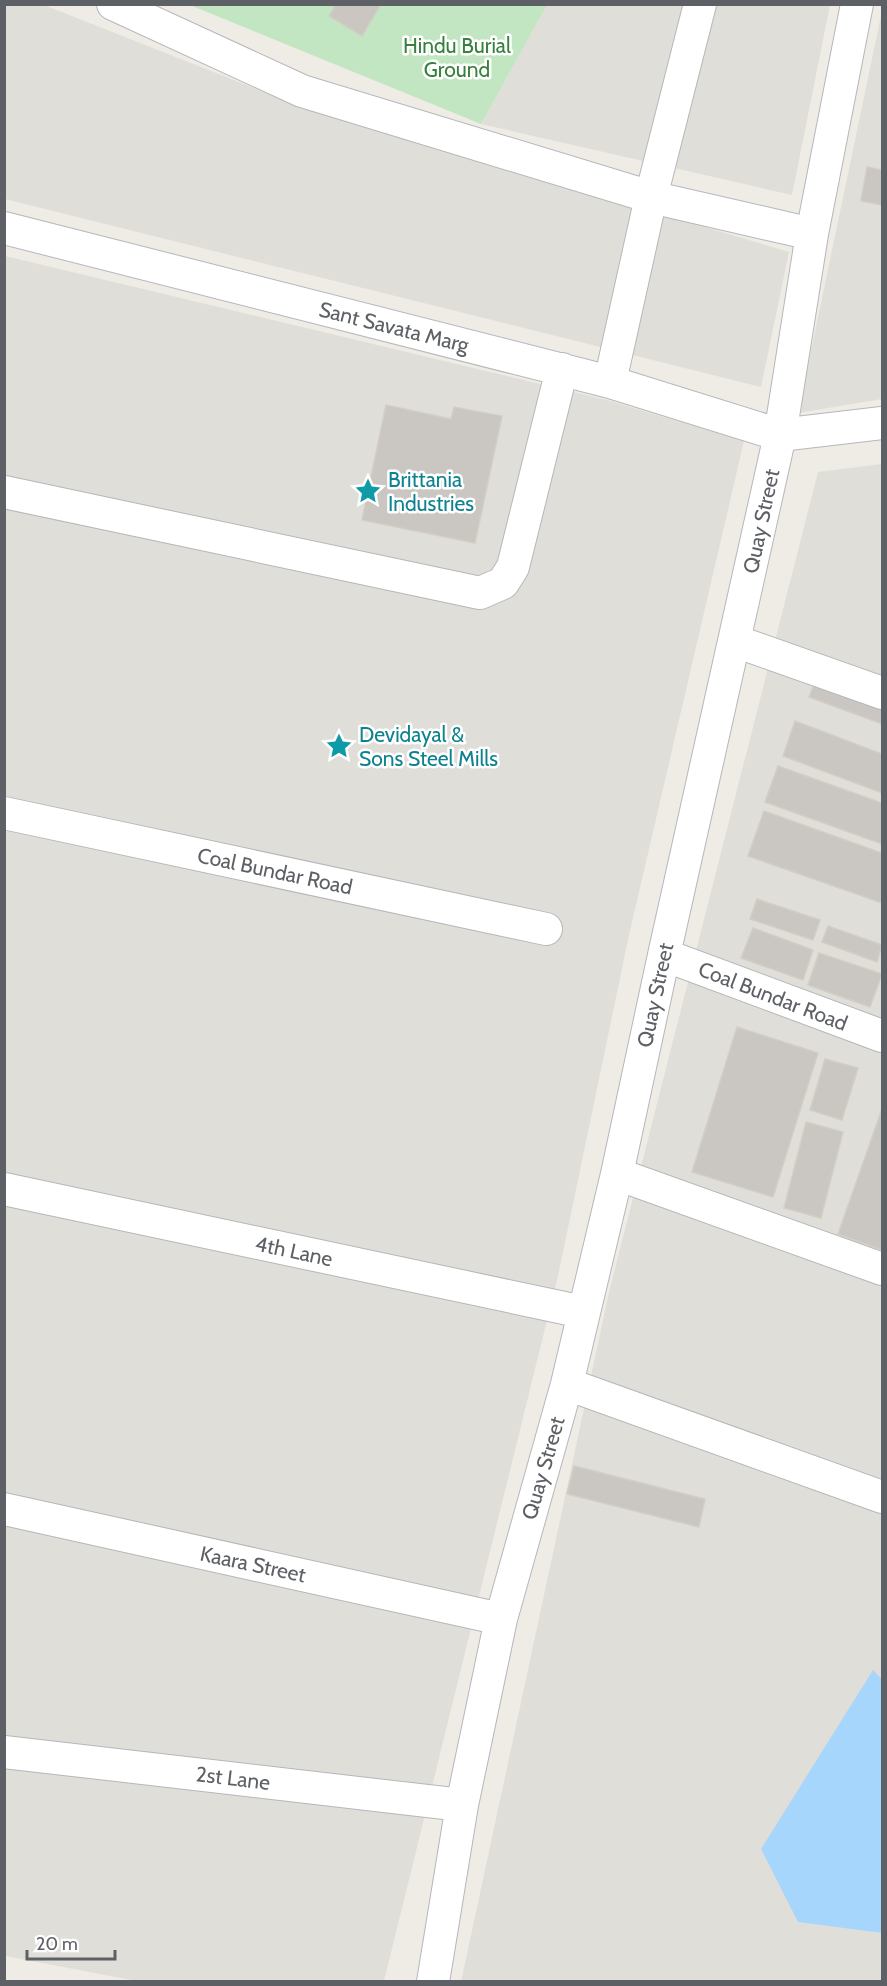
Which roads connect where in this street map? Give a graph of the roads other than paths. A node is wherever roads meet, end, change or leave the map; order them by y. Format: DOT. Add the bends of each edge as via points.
graph roads {
  1 [pos="112,4"];
  2 [pos="700,4"];
  3 [pos="857,4"];
  4 [pos="651,197"];
  5 [pos="4,228"];
  6 [pos="812,234"];
  7 [pos="562,369"];
  8 [pos="610,382"];
  9 [pos="882,423"];
  10 [pos="780,435"];
  11 [pos="4,492"];
  12 [pos="735,641"];
  13 [pos="882,693"];
  14 [pos="4,813"];
  15 [pos="546,929"];
  16 [pos="664,955"];
  17 [pos="882,1036"];
  18 [pos="617,1174"];
  19 [pos="4,1189"];
  20 [pos="882,1269"];
  21 [pos="583,1312"];
  22 [pos="567,1384"];
  23 [pos="882,1497"];
  24 [pos="4,1509"];
  25 [pos="501,1619"];
  26 [pos="4,1752"];
  27 [pos="462,1805"];
  28 [pos="433,1982"];
  1 -- 4 [label="street" via="302,91"];
  2 -- 4 [label="street"];
  3 -- 6 [label="street, Quay Street"];
  4 -- 6 [label="street"];
  4 -- 8 [label="street"];
  5 -- 7 [label="street, Sant Savata Marg"];
  6 -- 10 [label="street, Quay Street"];
  7 -- 8 [label="street, Sant Savata Marg"];
  7 -- 11 [label="street" via="513,567 503,583 480,593"];
  8 -- 10 [label="street, Sant Savata Marg"];
  9 -- 10 [label="street"];
  10 -- 12 [label="street, Quay Street"];
  12 -- 13 [label="street"];
  12 -- 16 [label="street, Quay Street"];
  14 -- 15 [label="street, Coal Bundar Road"];
  16 -- 17 [label="street, Coal Bundar Road"];
  16 -- 18 [label="street, Quay Street"];
  18 -- 20 [label="street"];
  18 -- 21 [label="street, Quay Street"];
  19 -- 21 [label="street, 4th Lane"];
  21 -- 22 [label="street, Quay Street"];
  22 -- 23 [label="street"];
  22 -- 25 [label="street, Quay Street"];
  24 -- 25 [label="street, Kaara Street"];
  25 -- 27 [label="street, Quay Street"];
  26 -- 27 [label="street, 2st Lane"];
  27 -- 28 [label="street, Quay Street"];
}
